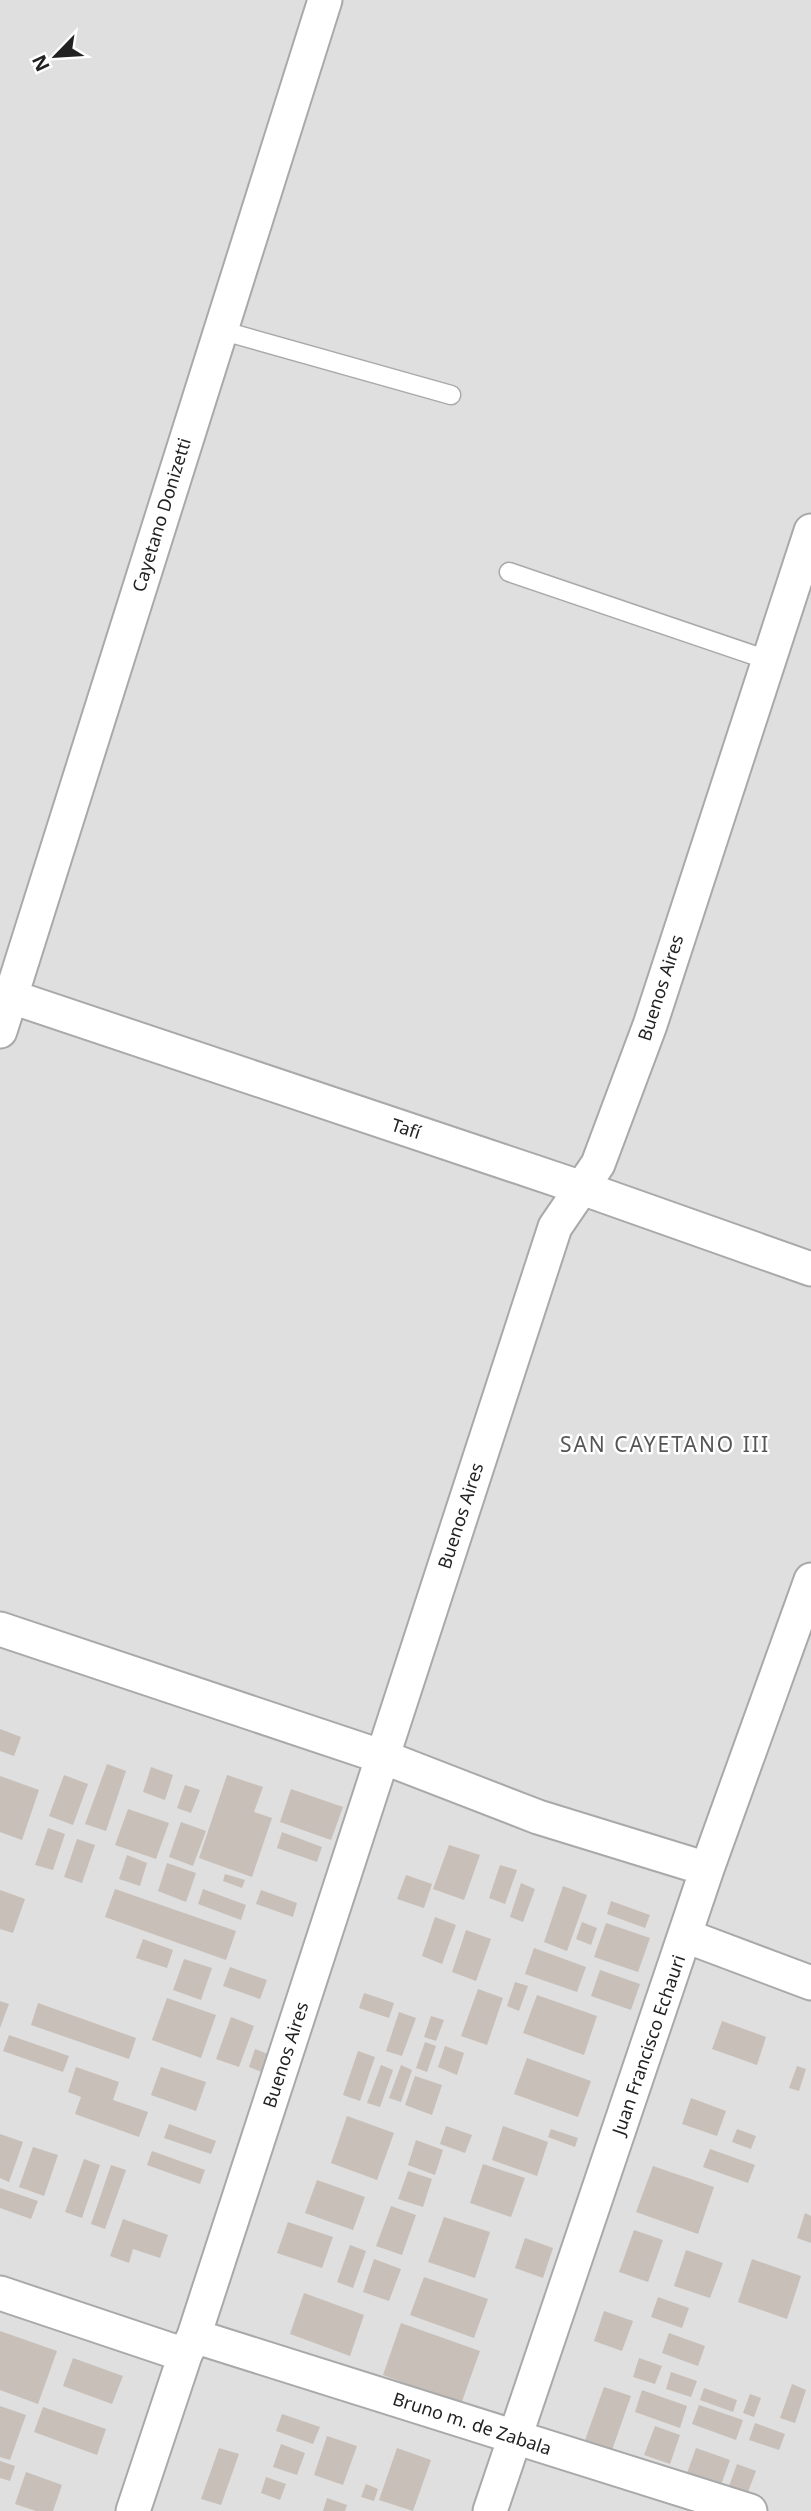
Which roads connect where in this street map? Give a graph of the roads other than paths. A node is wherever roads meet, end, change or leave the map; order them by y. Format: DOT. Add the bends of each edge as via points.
graph roads {
  1 [pos="324,0"];
  2 [pos="220,330"];
  3 [pos="451,395"];
  4 [pos="811,531"];
  5 [pos="509,572"];
  6 [pos="768,660"];
  7 [pos="6,995"];
  8 [pos="0,1031"];
  9 [pos="582,1188"];
  10 [pos="811,1269"];
  11 [pos="811,1580"];
  12 [pos="0,1629"];
  13 [pos="383,1757"];
  14 [pos="707,1869"];
  15 [pos="686,1936"];
  16 [pos="811,1983"];
  17 [pos="0,2293"];
  18 [pos="189,2345"];
  19 [pos="516,2438"];
  20 [pos="133,2511"];
  21 [pos="490,2511"];
  22 [pos="750,2511"];
  1 -- 2 [label="street, Cayetano Donizetti"];
  2 -- 3 [label="lane"];
  2 -- 7 [label="street, Cayetano Donizetti"];
  4 -- 6 [label="street, Buenos Aires"];
  5 -- 6 [label="lane"];
  6 -- 9 [label="street, Buenos Aires" via="650,1025 598,1164"];
  7 -- 8 [label="street, Cayetano Donizetti"];
  7 -- 9 [label="street, Tafí"];
  9 -- 10 [label="street, Tafí"];
  9 -- 13 [label="street, Buenos Aires" via="555,1227"];
  11 -- 14 [label="street, Juan Francisco Echauri"];
  12 -- 13 [label="street"];
  13 -- 14 [label="street" via="538,1817"];
  13 -- 18 [label="street, Buenos Aires"];
  14 -- 15 [label="street, Juan Francisco Echauri"];
  15 -- 16 [label="street"];
  15 -- 19 [label="street, Juan Francisco Echauri"];
  17 -- 18 [label="street"];
  18 -- 19 [label="street, Bruno m. de Zabala"];
  18 -- 20 [label="street, Buenos Aires"];
  19 -- 21 [label="street, Juan Francisco Echauri"];
  19 -- 22 [label="street, Bruno m. de Zabala"];
}
